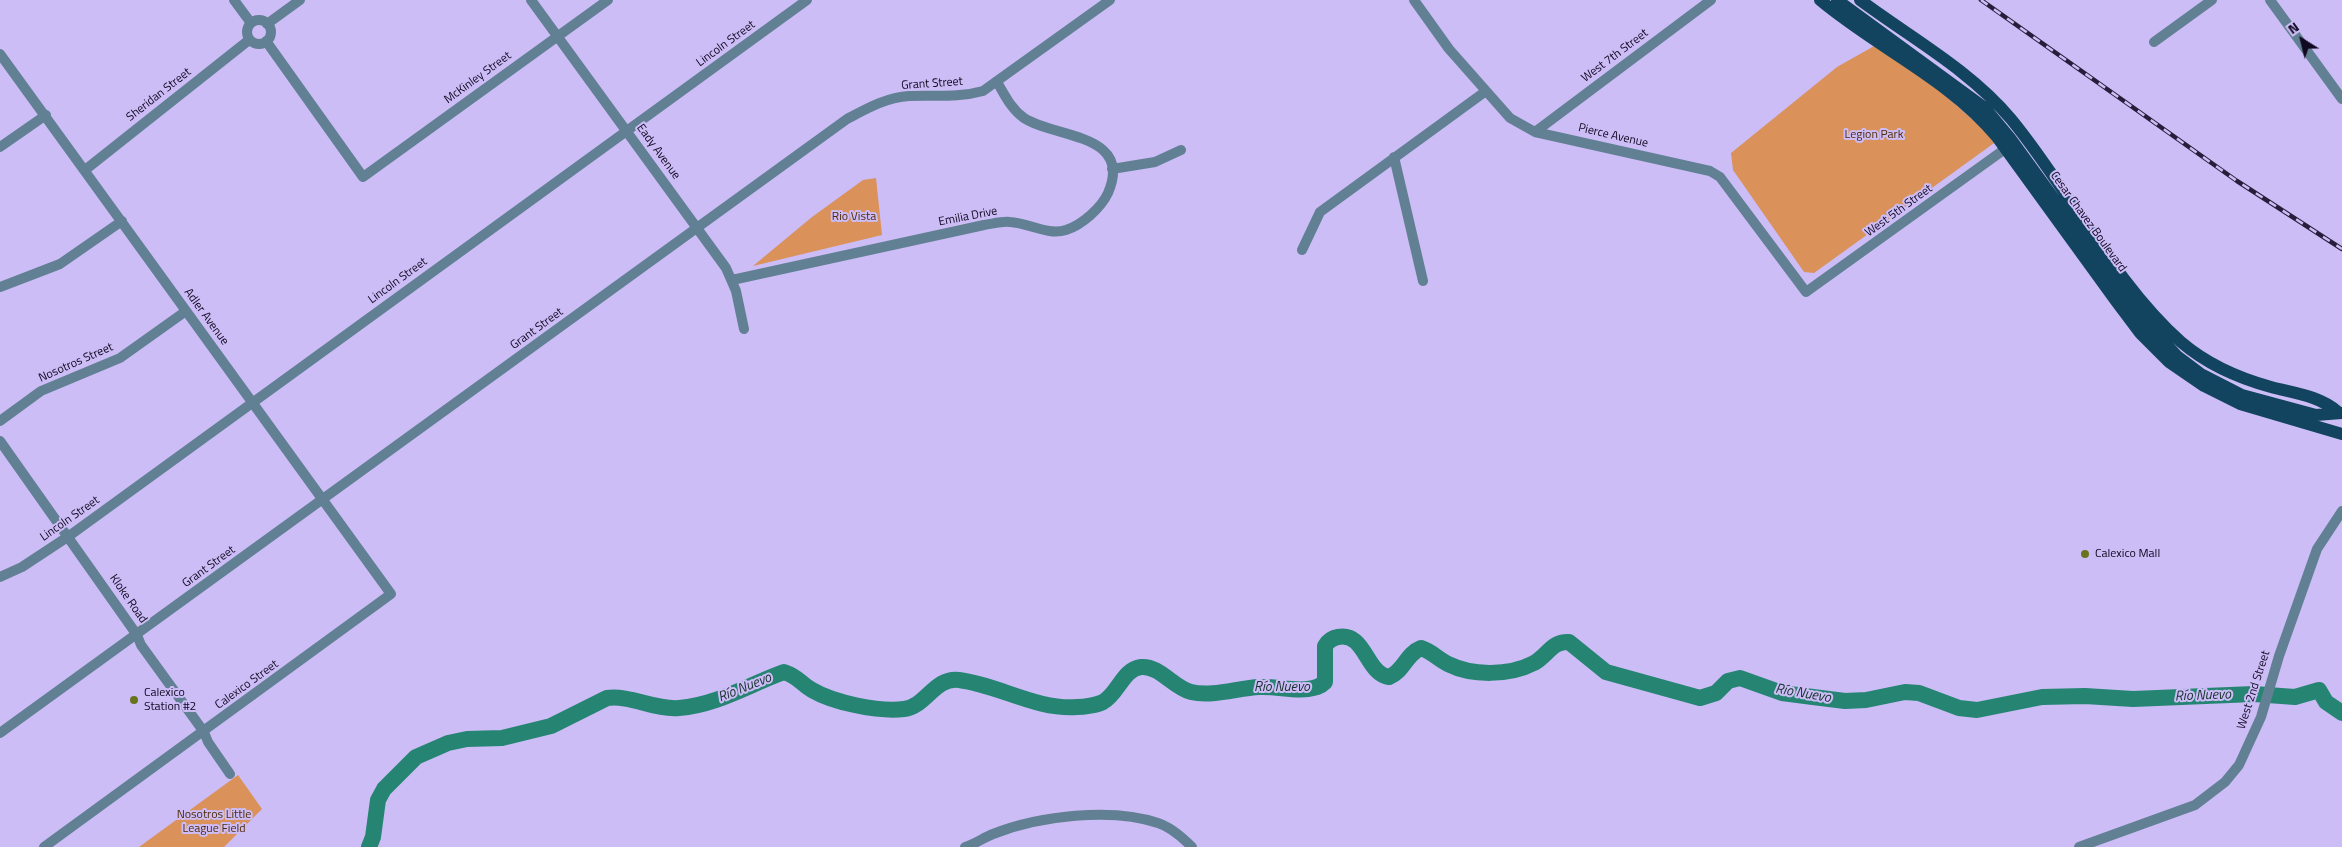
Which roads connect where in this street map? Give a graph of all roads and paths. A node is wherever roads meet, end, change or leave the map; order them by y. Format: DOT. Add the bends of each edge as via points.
graph roads {
  1 [pos="234,0"];
  2 [pos="300,0"];
  3 [pos="531,0"];
  4 [pos="608,0"];
  5 [pos="807,0"];
  6 [pos="1110,0"];
  7 [pos="1414,0"];
  8 [pos="1711,0"];
  9 [pos="1820,0"];
  10 [pos="1837,0"];
  11 [pos="1860,0"];
  12 [pos="2212,0"];
  13 [pos="2270,0"];
  14 [pos="251,23"];
  15 [pos="267,24"];
  16 [pos="558,36"];
  17 [pos="249,40"];
  18 [pos="266,41"];
  19 [pos="2154,42"];
  20 [pos="0,54"];
  21 [pos="997,82"];
  22 [pos="1486,91"];
  23 [pos="2342,98"];
  24 [pos="46,115"];
  25 [pos="627,131"];
  26 [pos="1535,132"];
  27 [pos="0,148"];
  28 [pos="2005,148"];
  29 [pos="1182,150"];
  30 [pos="1394,157"];
  31 [pos="1112,169"];
  32 [pos="85,170"];
  33 [pos="122,221"];
  34 [pos="698,227"];
  35 [pos="1302,250"];
  36 [pos="732,280"];
  37 [pos="1423,281"];
  38 [pos="0,287"];
  39 [pos="1806,292"];
  40 [pos="186,311"];
  41 [pos="744,330"];
  42 [pos="253,401"];
  43 [pos="2340,412"];
  44 [pos="0,421"];
  45 [pos="2342,434"];
  46 [pos="0,441"];
  47 [pos="323,499"];
  48 [pos="2342,511"];
  49 [pos="69,536"];
  50 [pos="0,577"];
  51 [pos="391,594"];
  52 [pos="137,635"];
  53 [pos="204,732"];
  54 [pos="0,733"];
  55 [pos="230,774"];
  56 [pos="44,847"];
  57 [pos="965,847"];
  58 [pos="1192,847"];
  59 [pos="2079,847"];
  1 -- 14 [label="street"];
  2 -- 15 [label="street"];
  3 -- 16 [label="street, Eady Avenue"];
  4 -- 16 [label="street, McKinley Street"];
  5 -- 25 [label="street, Lincoln Street"];
  6 -- 21 [label="street, Grant Street"];
  7 -- 22 [label="street, Pierce Avenue" via="1449,49"];
  8 -- 26 [label="street, West 7th Street"];
  9 -- 28 [label="main road" via="1954,95 1982,119"];
  10 -- 43 [label="main road, Cesar Chavez Boulevard" via="1985,108 2134,309 2177,356 2201,374 2242,395 2316,415"];
  11 -- 43 [label="main road, Cesar Chavez Boulevard" via="1959,71 2011,119 2128,283 2180,341 2219,368 2250,381 2326,402"];
  12 -- 19 [label="street"];
  13 -- 23 [label="street"];
  14 -- 15 [label="street" via="259,20"];
  14 -- 17 [label="street" via="247,30"];
  15 -- 18 [label="street" via="270,34"];
  16 -- 18 [label="street, McKinley Street" via="363,177"];
  16 -- 25 [label="street, Eady Avenue"];
  17 -- 18 [label="street" via="257,44"];
  17 -- 32 [label="street, Sheridan Street"];
  20 -- 24 [label="street, Adler Avenue"];
  21 -- 31 [label="street" via="1012,108 1024,118 1099,146 1110,158"];
  21 -- 34 [label="street, Grant Street" via="983,91 965,96 908,96 878,104 847,119"];
  22 -- 26 [label="street, Pierce Avenue" via="1510,118"];
  22 -- 30 [label="street"];
  24 -- 27 [label="street"];
  24 -- 32 [label="street, Adler Avenue"];
  25 -- 34 [label="street, Eady Avenue"];
  25 -- 42 [label="street, Lincoln Street"];
  26 -- 39 [label="street, Pierce Avenue" via="1710,171 1720,177"];
  28 -- 39 [label="street, West 5th Street"];
  28 -- 45 [label="main road" via="2130,320 2169,362 2204,386 2240,404"];
  29 -- 31 [label="street" via="1155,162"];
  30 -- 35 [label="street" via="1320,212"];
  30 -- 37 [label="street"];
  31 -- 36 [label="street, Emilia Drive" via="1108,194 1097,208 1066,230 1051,231 1010,222 984,225"];
  32 -- 33 [label="street, Adler Avenue"];
  33 -- 38 [label="street" via="60,264"];
  33 -- 40 [label="street, Adler Avenue"];
  34 -- 36 [label="street, Eady Avenue"];
  34 -- 47 [label="street, Grant Street"];
  36 -- 41 [label="street, Eady Avenue"];
  40 -- 42 [label="street, Adler Avenue"];
  40 -- 44 [label="street, Nosotros Street" via="120,358 42,391"];
  42 -- 47 [label="street, Adler Avenue"];
  42 -- 49 [label="street, Lincoln Street"];
  46 -- 49 [label="street, Kloke Road"];
  47 -- 51 [label="street, Adler Avenue"];
  47 -- 52 [label="street, Grant Street"];
  48 -- 59 [label="street, West 2nd Street" via="2317,549 2261,717 2239,765 2209,796 2178,813"];
  49 -- 50 [label="street, Lincoln Street" via="22,567"];
  49 -- 52 [label="street, Kloke Road"];
  51 -- 53 [label="street, Calexico Street"];
  52 -- 53 [label="street, Kloke Road"];
  52 -- 54 [label="street, Grant Street"];
  53 -- 55 [label="street, Kloke Road"];
  53 -- 56 [label="street, Calexico Street"];
  57 -- 58 [label="street" via="1025,824 1083,815 1139,818 1160,823 1175,831"];
}
